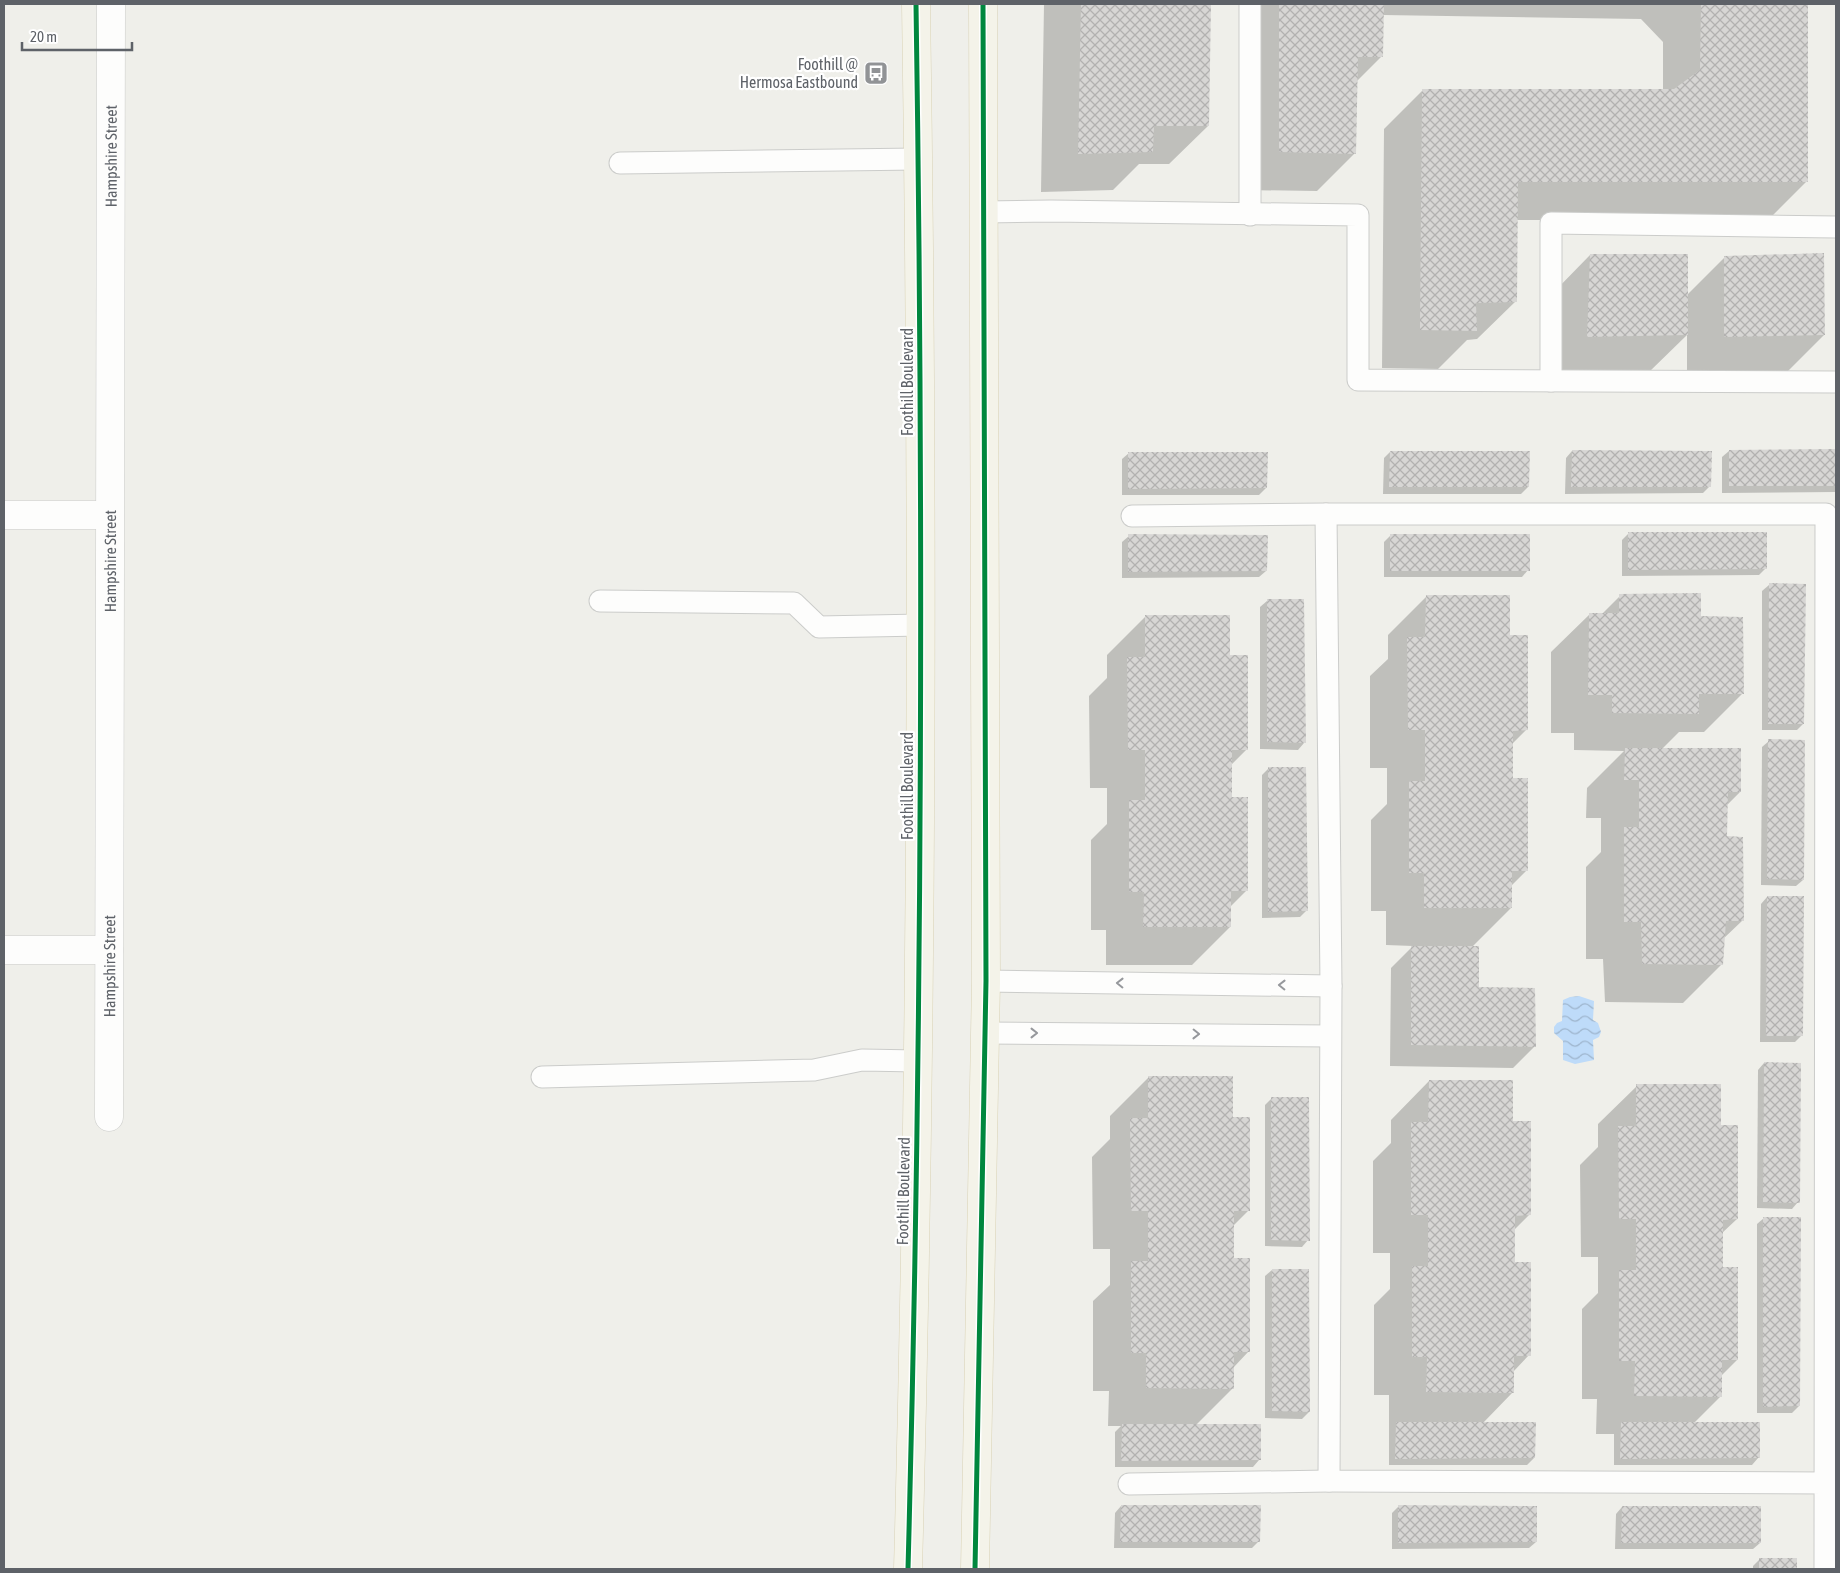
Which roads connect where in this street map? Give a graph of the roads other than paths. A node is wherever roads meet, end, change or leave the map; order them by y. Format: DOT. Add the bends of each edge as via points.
graph roads {
  1 [pos="111,4"];
  2 [pos="916,4"];
  3 [pos="983,4"];
  4 [pos="1250,4"];
  5 [pos="918,159"];
  6 [pos="620,163"];
  7 [pos="984,212"];
  8 [pos="1250,215"];
  9 [pos="1836,227"];
  10 [pos="1551,381"];
  11 [pos="1836,382"];
  12 [pos="1326,514"];
  13 [pos="1831,514"];
  14 [pos="109,515"];
  15 [pos="4,516"];
  16 [pos="1132,516"];
  17 [pos="600,601"];
  18 [pos="921,625"];
  19 [pos="4,950"];
  20 [pos="109,950"];
  21 [pos="986,981"];
  22 [pos="1331,986"];
  23 [pos="985,1033"];
  24 [pos="1330,1036"];
  25 [pos="918,1060"];
  26 [pos="542,1077"];
  27 [pos="109,1117"];
  28 [pos="1831,1190"];
  29 [pos="1329,1481"];
  30 [pos="1824,1483"];
  31 [pos="1129,1484"];
  32 [pos="908,1569"];
  33 [pos="975,1569"];
  34 [pos="1824,1569"];
  1 -- 14 [label="street, Hampshire Street"];
  2 -- 5 [label="main road, Foothill Boulevard"];
  3 -- 7 [label="main road"];
  4 -- 8 [label="lane"];
  5 -- 6 [label="lane"];
  5 -- 18 [label="main road, Foothill Boulevard"];
  7 -- 8 [label="lane"];
  7 -- 21 [label="main road"];
  8 -- 10 [label="lane" via="1358,215 1358,380"];
  9 -- 10 [label="lane" via="1551,223"];
  10 -- 11 [label="lane"];
  12 -- 13 [label="lane"];
  12 -- 16 [label="lane"];
  12 -- 22 [label="lane"];
  13 -- 28 [label="lane"];
  14 -- 15 [label="street"];
  14 -- 20 [label="street, Hampshire Street"];
  17 -- 18 [label="lane" via="794,602 819,627"];
  18 -- 25 [label="main road, Foothill Boulevard"];
  19 -- 20 [label="street"];
  20 -- 27 [label="street, Hampshire Street"];
  22 -- 21 [label="lane, one-way"];
  21 -- 23 [label="main road"];
  22 -- 24 [label="lane"];
  23 -- 24 [label="lane, one-way"];
  23 -- 33 [label="main road"];
  24 -- 29 [label="lane"];
  25 -- 26 [label="lane" via="862,1060 814,1070"];
  25 -- 32 [label="main road, Foothill Boulevard"];
  28 -- 30 [label="lane"];
  29 -- 30 [label="lane"];
  29 -- 31 [label="lane"];
  30 -- 34 [label="lane"];
}
